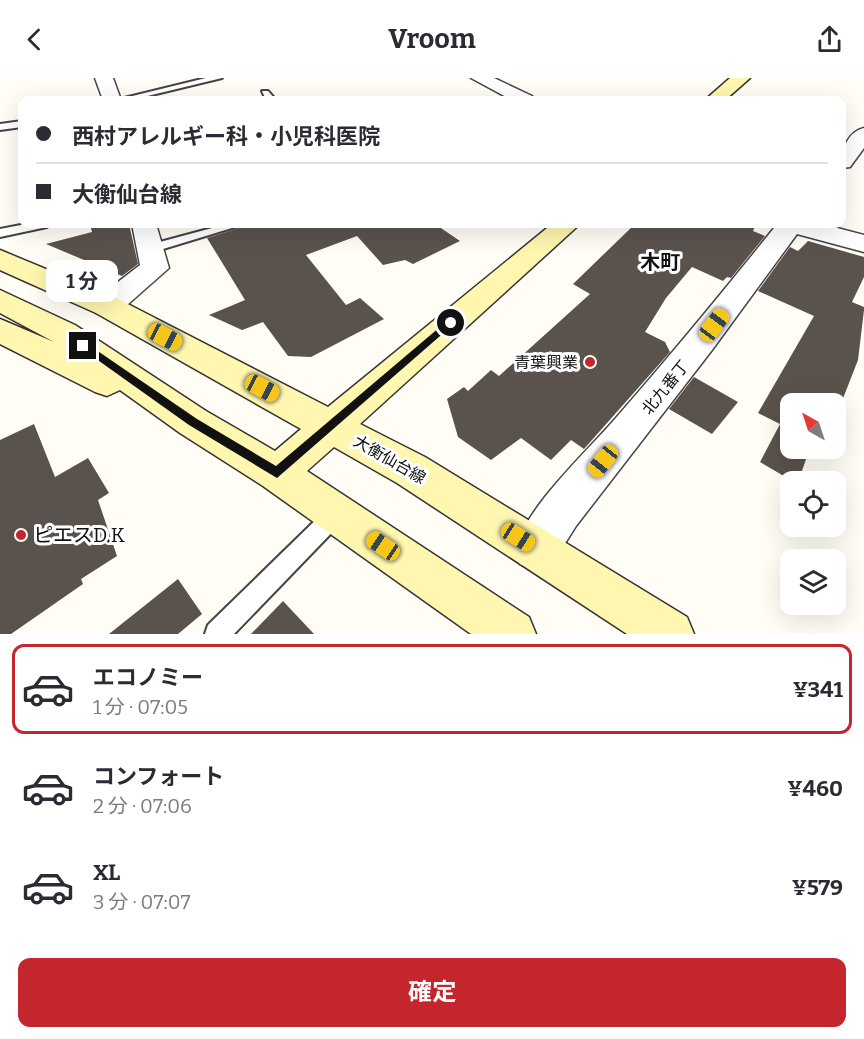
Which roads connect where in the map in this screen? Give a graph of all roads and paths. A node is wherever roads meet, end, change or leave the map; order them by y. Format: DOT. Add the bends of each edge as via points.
graph roads {
  1 [pos="105,78"];
  2 [pos="218,78"];
  3 [pos="480,78"];
  4 [pos="741,78"];
  5 [pos="111,96"];
  6 [pos="139,96"];
  7 [pos="517,96"];
  8 [pos="719,96"];
  9 [pos="18,125"];
  10 [pos="0,128"];
  11 [pos="864,135"];
  12 [pos="846,157"];
  13 [pos="23,228"];
  14 [pos="208,228"];
  15 [pos="562,228"];
  16 [pos="785,228"];
  17 [pos="807,228"];
  18 [pos="0,233"];
  19 [pos="147,236"];
  20 [pos="864,244"];
  21 [pos="0,259"];
  22 [pos="0,300"];
  23 [pos="107,306"];
  24 [pos="0,330"];
  25 [pos="193,422"];
  26 [pos="331,425"];
  27 [pos="277,473"];
  28 [pos="336,514"];
  29 [pos="536,548"];
  30 [pos="492,628"];
  31 [pos="217,634"];
  32 [pos="670,634"];
  1 -- 5 [label="street"];
  2 -- 6 [label="lane"];
  3 -- 7 [label="street"];
  4 -- 8 [label="main road"];
  9 -- 10 [label="lane"];
  11 -- 12 [label="street"];
  13 -- 18 [label="lane"];
  14 -- 19 [label="lane"];
  15 -- 26 [label="main road"];
  16 -- 29 [label="street, 北九番丁" via="701,342"];
  17 -- 20 [label="street"];
  19 -- 23 [label="street" via="155,268"];
  21 -- 23 [label="main road, 大衡仙台線"];
  22 -- 25 [label="main road" via="64,333"];
  23 -- 26 [label="main road, 大衡仙台線"];
  24 -- 25 [label="main road"];
  25 -- 27 [label="main road"];
  26 -- 27 [label="main road"];
  26 -- 29 [label="main road, 大衡仙台線"];
  27 -- 28 [label="main road"];
  28 -- 30 [label="main road"];
  28 -- 31 [label="lane"];
  29 -- 32 [label="main road, 大衡仙台線"];
}
